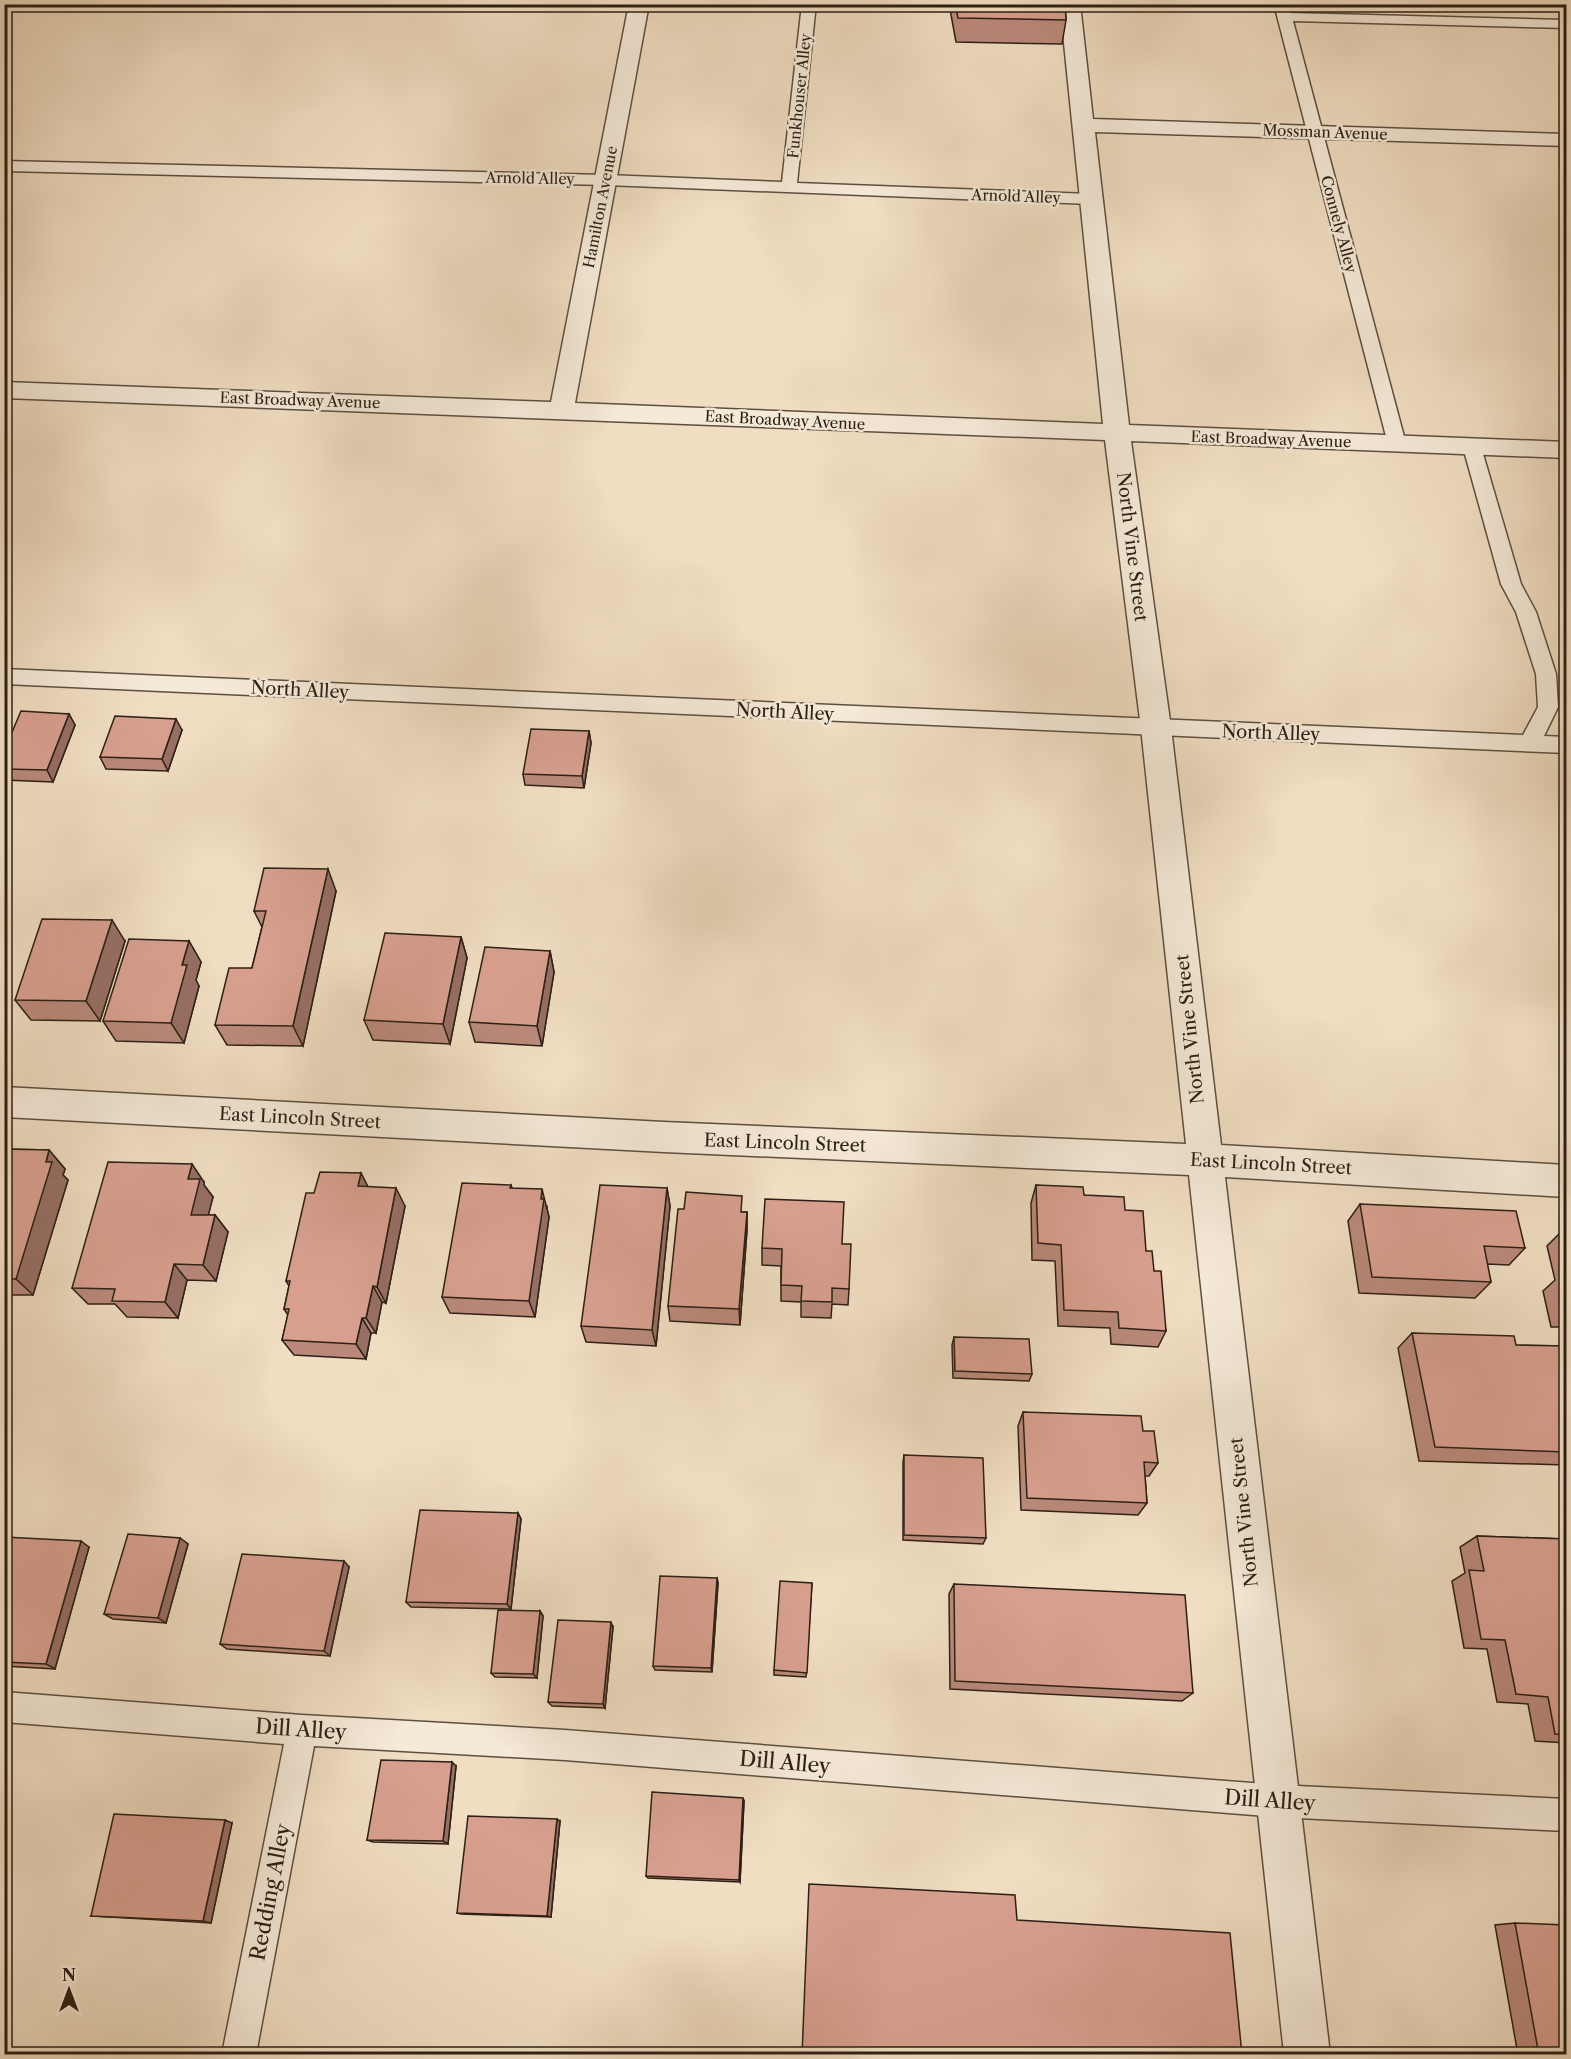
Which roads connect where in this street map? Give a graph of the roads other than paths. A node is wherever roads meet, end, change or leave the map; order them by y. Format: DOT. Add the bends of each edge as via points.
graph roads {
  1 [pos="639,4"];
  2 [pos="809,4"];
  3 [pos="1070,4"];
  4 [pos="1282,11"];
  5 [pos="1566,24"];
  6 [pos="1083,125"];
  7 [pos="1314,132"];
  8 [pos="1566,140"];
  9 [pos="4,166"];
  10 [pos="606,180"];
  11 [pos="789,187"];
  12 [pos="1091,199"];
  13 [pos="4,390"];
  14 [pos="562,409"];
  15 [pos="1117,433"];
  16 [pos="1397,444"];
  17 [pos="1472,447"];
  18 [pos="1566,450"];
  19 [pos="4,676"];
  20 [pos="1156,728"];
  21 [pos="1528,744"];
  22 [pos="1566,745"];
  23 [pos="4,1102"];
  24 [pos="1205,1160"];
  25 [pos="1566,1181"];
  26 [pos="4,1707"];
  27 [pos="302,1730"];
  28 [pos="1277,1801"];
  29 [pos="1566,1815"];
  30 [pos="238,2055"];
  31 [pos="1307,2055"];
  1 -- 10 [label="street, Hamilton Avenue"];
  2 -- 11 [label="lane, Funkhouser Alley"];
  3 -- 6 [label="street, North Vine Street"];
  4 -- 5 [label="lane"];
  4 -- 7 [label="lane, Connely Alley"];
  6 -- 7 [label="street, Mossman Avenue"];
  6 -- 12 [label="street, North Vine Street"];
  7 -- 8 [label="street, Mossman Avenue"];
  7 -- 16 [label="lane, Connely Alley"];
  9 -- 10 [label="lane, Arnold Alley"];
  10 -- 11 [label="lane, Arnold Alley"];
  10 -- 14 [label="street, Hamilton Avenue"];
  11 -- 12 [label="lane, Arnold Alley"];
  12 -- 15 [label="street, North Vine Street"];
  13 -- 14 [label="street, East Broadway Avenue"];
  14 -- 15 [label="street, East Broadway Avenue"];
  15 -- 16 [label="street, East Broadway Avenue"];
  15 -- 20 [label="street, North Vine Street"];
  16 -- 17 [label="street, East Broadway Avenue"];
  17 -- 18 [label="street, East Broadway Avenue"];
  17 -- 21 [label="lane" via="1511,584 1529,622 1546,674 1548,707"];
  19 -- 20 [label="lane, North Alley"];
  20 -- 21 [label="lane, North Alley"];
  20 -- 24 [label="street, North Vine Street"];
  21 -- 22 [label="lane, North Alley"];
  23 -- 24 [label="street, East Lincoln Street" via="676,1138"];
  24 -- 25 [label="street, East Lincoln Street"];
  24 -- 28 [label="street, North Vine Street"];
  26 -- 27 [label="lane, Dill Alley"];
  27 -- 28 [label="lane, Dill Alley" via="565,1744"];
  27 -- 30 [label="lane, Redding Alley"];
  28 -- 29 [label="lane, Dill Alley"];
  28 -- 31 [label="street, North Vine Street"];
}
